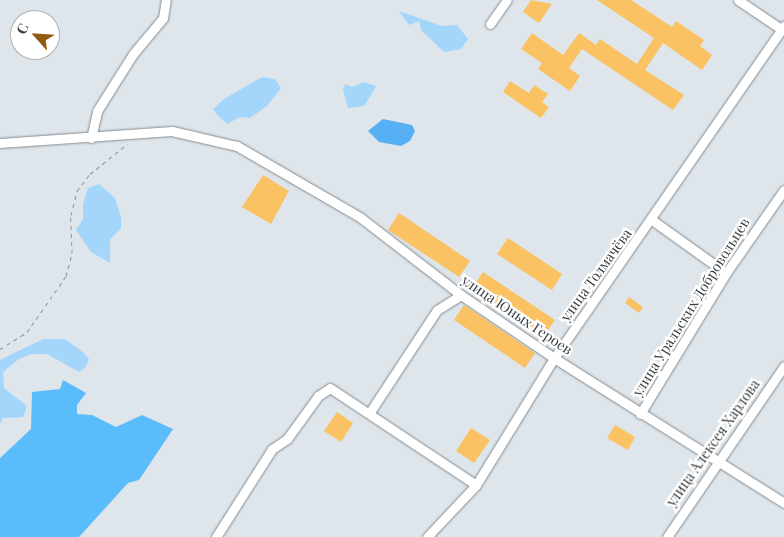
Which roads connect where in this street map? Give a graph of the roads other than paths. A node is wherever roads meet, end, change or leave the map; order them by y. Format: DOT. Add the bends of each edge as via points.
graph roads {
  1 [pos="166,0"];
  2 [pos="507,0"];
  3 [pos="738,0"];
  4 [pos="490,24"];
  5 [pos="783,29"];
  6 [pos="91,138"];
  7 [pos="0,143"];
  8 [pos="784,190"];
  9 [pos="652,220"];
  10 [pos="726,273"];
  11 [pos="461,295"];
  12 [pos="554,358"];
  13 [pos="784,366"];
  14 [pos="370,412"];
  15 [pos="640,414"];
  16 [pos="716,461"];
  17 [pos="476,485"];
  18 [pos="784,504"];
  19 [pos="216,537"];
  20 [pos="427,537"];
  21 [pos="667,537"];
  1 -- 6 [label="street" via="163,18 133,54 97,111"];
  2 -- 4 [label="street"];
  3 -- 5 [label="street"];
  5 -- 9 [label="street, улица Толмачёва"];
  6 -- 7 [label="street, улица Юных Героев"];
  6 -- 11 [label="street, улица Юных Героев" via="172,131 237,146 360,218"];
  8 -- 10 [label="street, улица Уральских Добровольцев"];
  9 -- 10 [label="street"];
  9 -- 12 [label="street, улица Толмачёва"];
  10 -- 15 [label="street, улица Уральских Добровольцев"];
  11 -- 12 [label="street, улица Юных Героев"];
  11 -- 14 [label="street" via="437,310"];
  12 -- 15 [label="street, улица Юных Героев"];
  12 -- 17 [label="street, улица Толмачёва"];
  13 -- 16 [label="street, улица Алексея Харлова"];
  14 -- 17 [label="street"];
  14 -- 19 [label="street" via="330,388 318,396 287,439 272,449"];
  15 -- 16 [label="street, улица Юных Героев"];
  16 -- 18 [label="street, улица Юных Героев"];
  16 -- 21 [label="street, улица Алексея Харлова"];
  17 -- 20 [label="street, улица Толмачёва"];
}
